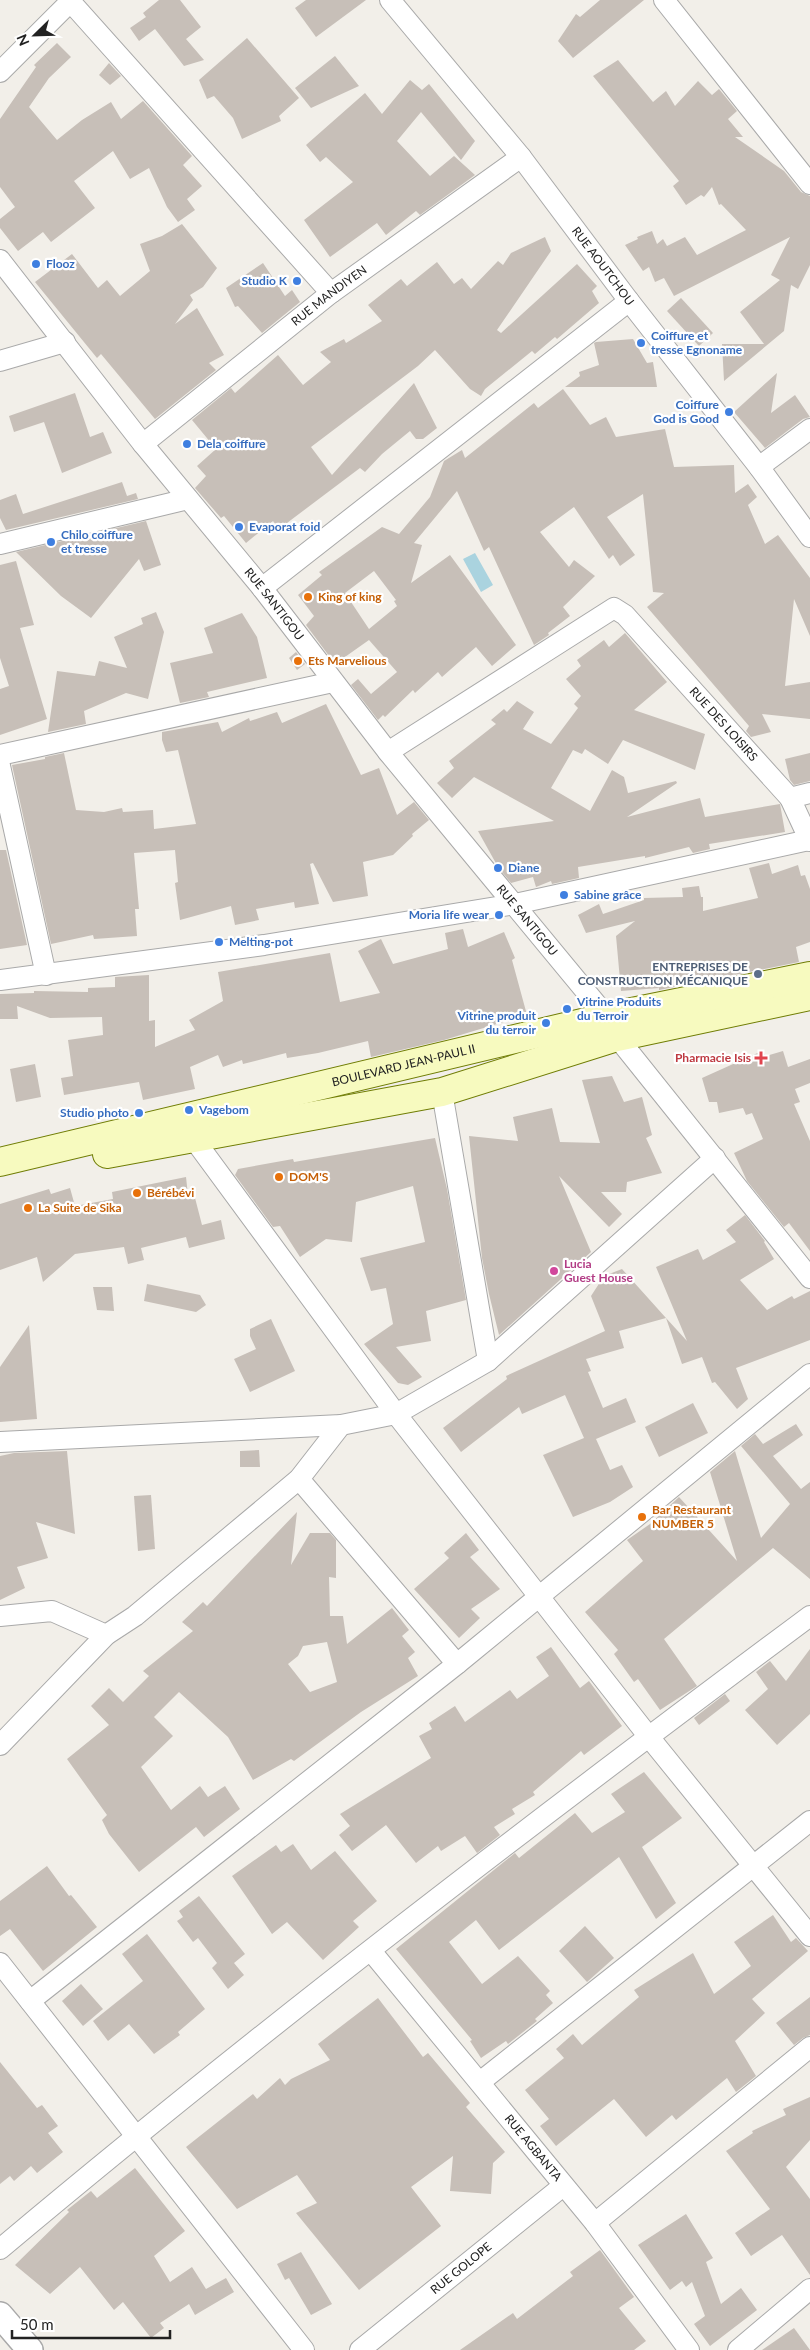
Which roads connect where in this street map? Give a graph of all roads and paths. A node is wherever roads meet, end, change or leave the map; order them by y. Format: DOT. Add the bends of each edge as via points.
graph roads {
  1 [pos="70,0"];
  2 [pos="390,0"];
  3 [pos="664,0"];
  4 [pos="0,72"];
  5 [pos="522,157"];
  6 [pos="810,184"];
  7 [pos="0,260"];
  8 [pos="332,293"];
  9 [pos="629,301"];
  10 [pos="66,342"];
  11 [pos="0,361"];
  12 [pos="810,429"];
  13 [pos="143,444"];
  14 [pos="759,467"];
  15 [pos="188,499"];
  16 [pos="810,537"];
  17 [pos="0,544"];
  18 [pos="262,588"];
  19 [pos="333,682"];
  20 [pos="388,752"];
  21 [pos="0,756"];
  22 [pos="0,766"];
  23 [pos="810,793"];
  24 [pos="790,798"];
  25 [pos="810,841"];
  26 [pos="515,904"];
  27 [pos="46,975"];
  28 [pos="810,976"];
  29 [pos="0,980"];
  30 [pos="810,996"];
  31 [pos="612,1027"];
  32 [pos="442,1092"];
  33 [pos="193,1138"];
  34 [pos="715,1158"];
  35 [pos="0,1162"];
  36 [pos="0,1176"];
  37 [pos="810,1278"];
  38 [pos="488,1361"];
  39 [pos="810,1374"];
  40 [pos="396,1414"];
  41 [pos="341,1424"];
  42 [pos="0,1442"];
  43 [pos="300,1479"];
  44 [pos="539,1597"];
  45 [pos="0,1616"];
  46 [pos="810,1616"];
  47 [pos="106,1635"];
  48 [pos="457,1664"];
  49 [pos="648,1737"];
  50 [pos="0,1745"];
  51 [pos="810,1822"];
  52 [pos="755,1866"];
  53 [pos="810,1936"];
  54 [pos="371,1950"];
  55 [pos="0,1964"];
  56 [pos="30,2001"];
  57 [pos="810,2047"];
  58 [pos="480,2082"];
  59 [pos="134,2136"];
  60 [pos="563,2186"];
  61 [pos="595,2223"];
  62 [pos="0,2249"];
  63 [pos="810,2289"];
  64 [pos="0,2315"];
  65 [pos="30,2350"];
  66 [pos="304,2350"];
  67 [pos="360,2350"];
  68 [pos="689,2350"];
  69 [pos="738,2350"];
  1 -- 4 [label="street"];
  1 -- 8 [label="street"];
  2 -- 5 [label="street, RUE AOUTCHOU"];
  3 -- 6 [label="street"];
  5 -- 8 [label="street, RUE MANDIYEN"];
  5 -- 9 [label="street, RUE AOUTCHOU"];
  7 -- 10 [label="street, RUE SANTIGOU"];
  8 -- 13 [label="street, RUE MANDIYEN"];
  9 -- 14 [label="street, RUE AOUTCHOU"];
  9 -- 18 [label="street"];
  10 -- 11 [label="street"];
  10 -- 13 [label="street, RUE SANTIGOU"];
  12 -- 14 [label="street"];
  13 -- 15 [label="street, RUE SANTIGOU"];
  14 -- 16 [label="street, RUE AOUTCHOU"];
  15 -- 17 [label="street"];
  15 -- 18 [label="street, RUE SANTIGOU"];
  18 -- 19 [label="street, RUE SANTIGOU"];
  19 -- 20 [label="street, RUE SANTIGOU"];
  19 -- 21 [label="street"];
  20 -- 24 [label="street, RUE DES LOISIRS" via="614,608 625,614"];
  20 -- 26 [label="street, RUE SANTIGOU"];
  22 -- 27 [label="street"];
  23 -- 24 [label="street"];
  24 -- 25 [label="street, RUE DES LOISIRS"];
  25 -- 26 [label="street"];
  26 -- 27 [label="street" via="264,945"];
  26 -- 31 [label="street, RUE SANTIGOU"];
  27 -- 29 [label="street"];
  28 -- 31 [label="main road, BOULEVARD JEAN-PAUL II"];
  30 -- 31 [label="main road, BOULEVARD JEAN-PAUL II"];
  31 -- 32 [label="main road, BOULEVARD JEAN-PAUL II"];
  31 -- 34 [label="street, RUE SANTIGOU"];
  31 -- 35 [label="main road, BOULEVARD JEAN-PAUL II"];
  32 -- 33 [label="main road, BOULEVARD JEAN-PAUL II"];
  32 -- 38 [label="street"];
  33 -- 36 [label="main road, BOULEVARD JEAN-PAUL II"];
  33 -- 40 [label="street"];
  34 -- 37 [label="street, RUE SANTIGOU"];
  34 -- 38 [label="street"];
  38 -- 40 [label="street"];
  39 -- 44 [label="street"];
  40 -- 41 [label="street"];
  40 -- 44 [label="street"];
  41 -- 42 [label="street"];
  41 -- 43 [label="street"];
  43 -- 47 [label="street" via="135,1616"];
  43 -- 48 [label="street"];
  44 -- 48 [label="street"];
  44 -- 49 [label="street"];
  45 -- 47 [label="street" via="52,1611"];
  46 -- 49 [label="street"];
  47 -- 50 [label="street"];
  48 -- 56 [label="street"];
  49 -- 52 [label="street"];
  49 -- 54 [label="street"];
  51 -- 52 [label="street"];
  52 -- 53 [label="street"];
  52 -- 58 [label="street"];
  54 -- 58 [label="street, RUE AGBANTA"];
  54 -- 59 [label="street"];
  55 -- 56 [label="street"];
  56 -- 59 [label="street"];
  57 -- 61 [label="street"];
  58 -- 60 [label="street, RUE AGBANTA"];
  59 -- 62 [label="street"];
  59 -- 66 [label="street"];
  60 -- 61 [label="street, RUE AGBANTA"];
  60 -- 67 [label="street, RUE GOLOPE"];
  61 -- 68 [label="street, RUE AGBANTA"];
  63 -- 69 [label="street"];
  64 -- 65 [label="street"];
}
